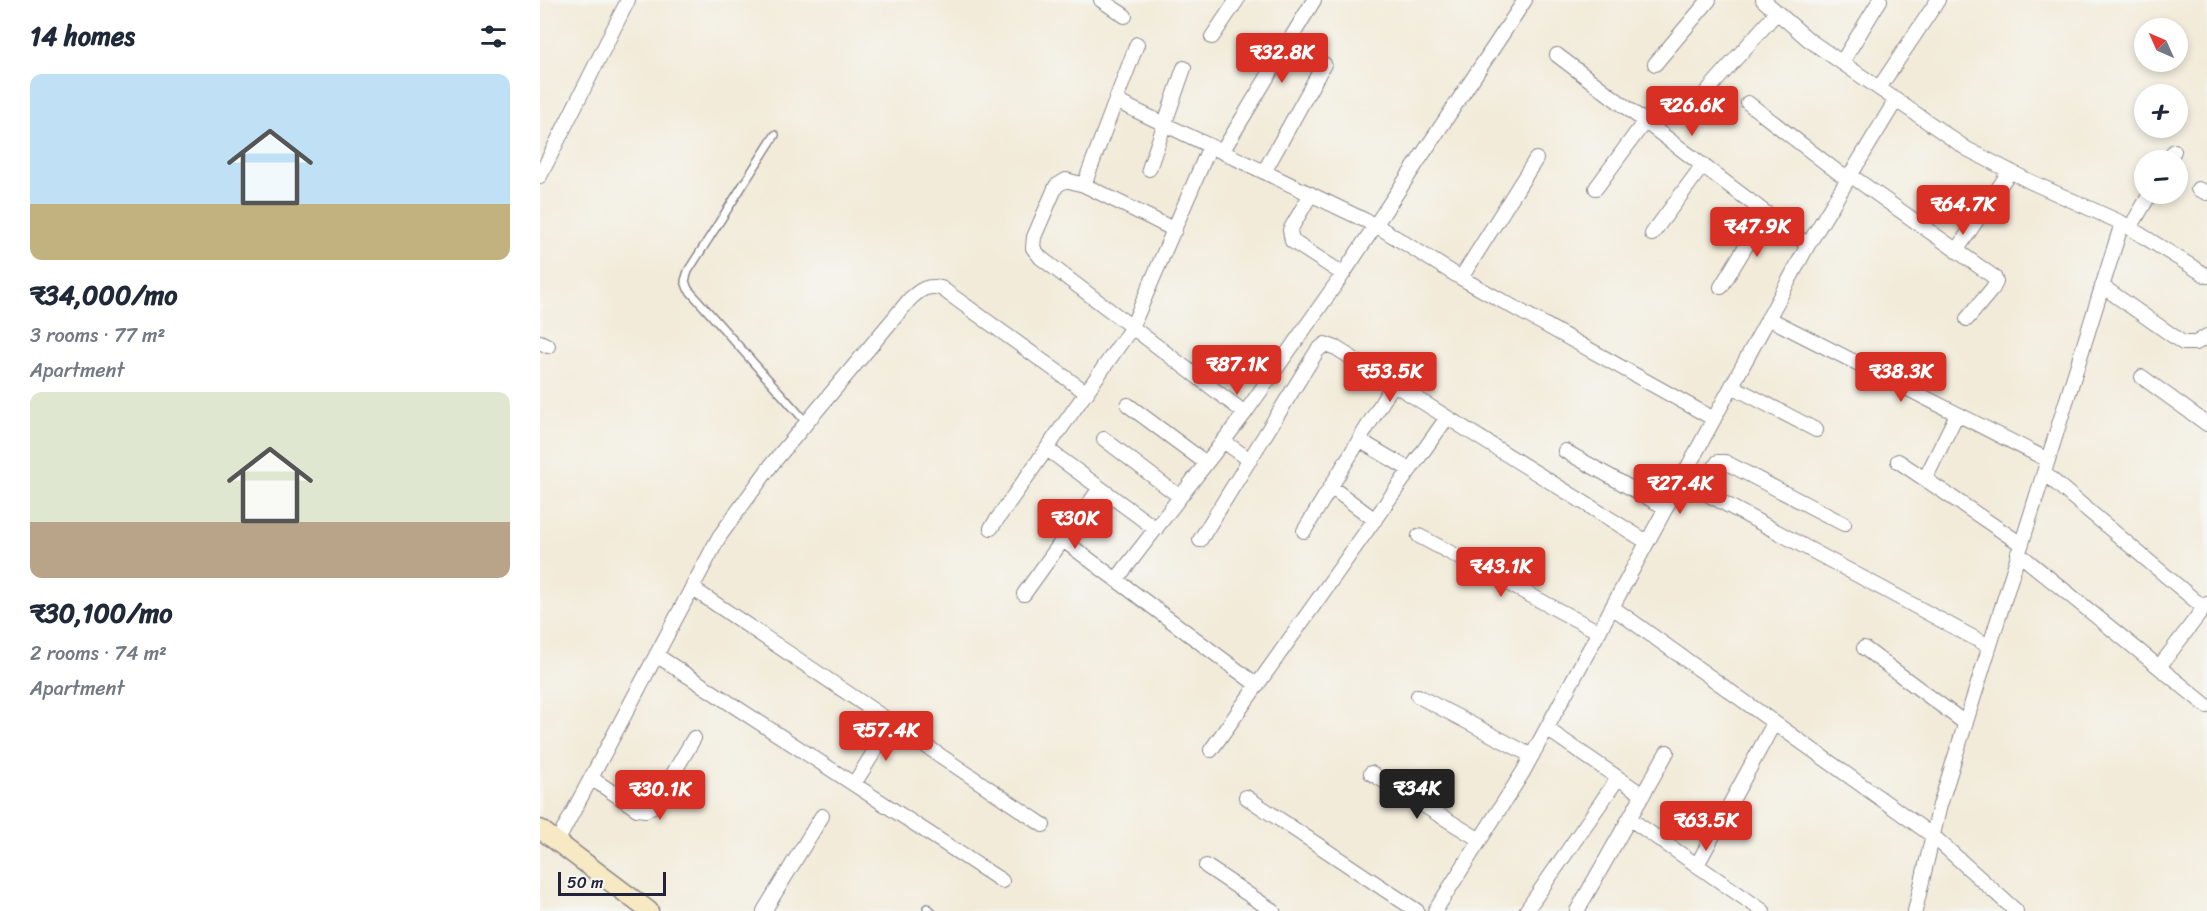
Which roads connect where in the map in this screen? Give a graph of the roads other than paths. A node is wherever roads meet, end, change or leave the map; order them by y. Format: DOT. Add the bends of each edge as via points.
graph roads {
  1 [pos="628,0"];
  2 [pos="1101,0"];
  3 [pos="1238,0"];
  4 [pos="1314,0"];
  5 [pos="1525,0"];
  6 [pos="1710,0"];
  7 [pos="1763,0"];
  8 [pos="1880,0"];
  9 [pos="1938,0"];
  10 [pos="1777,12"];
  11 [pos="1125,16"];
  12 [pos="1212,37"];
  13 [pos="1137,44"];
  14 [pos="1557,55"];
  15 [pos="1842,62"];
  16 [pos="1324,64"];
  17 [pos="1655,64"];
  18 [pos="1184,68"];
  19 [pos="1879,88"];
  20 [pos="1703,96"];
  21 [pos="1896,100"];
  22 [pos="1116,101"];
  23 [pos="1748,103"];
  24 [pos="1645,121"];
  25 [pos="1165,124"];
  26 [pos="775,135"];
  27 [pos="1216,149"];
  28 [pos="1536,159"];
  29 [pos="1703,165"];
  30 [pos="1149,169"];
  31 [pos="2010,171"];
  32 [pos="1264,172"];
  33 [pos="540,176"];
  34 [pos="1849,177"];
  35 [pos="1084,185"];
  36 [pos="1596,188"];
  37 [pos="1311,194"];
  38 [pos="2142,204"];
  39 [pos="1766,213"];
  40 [pos="2126,225"];
  41 [pos="1377,226"];
  42 [pos="1174,230"];
  43 [pos="1652,234"];
  44 [pos="1808,245"];
  45 [pos="1956,250"];
  46 [pos="1343,274"];
  47 [pos="2207,276"];
  48 [pos="1461,278"];
  49 [pos="1721,286"];
  50 [pos="2102,286"];
  51 [pos="1768,318"];
  52 [pos="1967,319"];
  53 [pos="1132,327"];
  54 [pos="2207,336"];
  55 [pos="2142,376"];
  56 [pos="1392,386"];
  57 [pos="1732,386"];
  58 [pos="1087,393"];
  59 [pos="1128,405"];
  60 [pos="1245,413"];
  61 [pos="1958,414"];
  62 [pos="1446,419"];
  63 [pos="1714,419"];
  64 [pos="807,422"];
  65 [pos="2206,422"];
  66 [pos="1816,430"];
  67 [pos="1104,439"];
  68 [pos="1359,440"];
  69 [pos="1223,441"];
  70 [pos="1047,449"];
  71 [pos="1565,451"];
  72 [pos="1250,460"];
  73 [pos="1898,461"];
  74 [pos="1206,463"];
  75 [pos="2046,467"];
  76 [pos="1410,470"];
  77 [pos="1925,479"];
  78 [pos="1681,480"];
  79 [pos="1330,487"];
  80 [pos="1100,488"];
  81 [pos="1700,490"];
  82 [pos="1180,497"];
  83 [pos="1666,508"];
  84 [pos="1375,520"];
  85 [pos="1844,524"];
  86 [pos="991,528"];
  87 [pos="1156,529"];
  88 [pos="1304,531"];
  89 [pos="1419,536"];
  90 [pos="1063,540"];
  91 [pos="1200,540"];
  92 [pos="1647,542"];
  93 [pos="2020,549"];
  94 [pos="1116,580"];
  95 [pos="692,588"];
  96 [pos="1024,594"];
  97 [pos="2206,606"];
  98 [pos="1612,607"];
  99 [pos="1599,632"];
  100 [pos="1989,646"];
  101 [pos="1864,648"];
  102 [pos="656,655"];
  103 [pos="2159,667"];
  104 [pos="1257,685"];
  105 [pos="1418,696"];
  106 [pos="2207,705"];
  107 [pos="892,723"];
  108 [pos="1774,723"];
  109 [pos="1965,723"];
  110 [pos="1547,729"];
  111 [pos="694,738"];
  112 [pos="1211,750"];
  113 [pos="1668,752"];
  114 [pos="1532,756"];
  115 [pos="1371,773"];
  116 [pos="591,777"];
  117 [pos="1618,778"];
  118 [pos="854,784"];
  119 [pos="1643,795"];
  120 [pos="1246,797"];
  121 [pos="822,816"];
  122 [pos="1629,819"];
  123 [pos="1043,825"];
  124 [pos="540,829"];
  125 [pos="1934,836"];
  126 [pos="1480,840"];
  127 [pos="557,842"];
  128 [pos="1697,865"];
  129 [pos="1206,866"];
  130 [pos="1002,881"];
  131 [pos="1437,910"];
  132 [pos="649,911"];
  133 [pos="764,911"];
  134 [pos="1273,911"];
  135 [pos="1417,911"];
  136 [pos="1526,911"];
  137 [pos="1577,911"];
  138 [pos="1764,911"];
  139 [pos="1915,911"];
  140 [pos="2016,911"];
  1 -- 33 [label="street"];
  2 -- 11 [label="street"];
  3 -- 12 [label="street"];
  4 -- 27 [label="street"];
  5 -- 41 [label="street"];
  6 -- 17 [label="street"];
  7 -- 10 [label="street"];
  8 -- 15 [label="street"];
  9 -- 19 [label="street"];
  10 -- 15 [label="street"];
  10 -- 20 [label="street"];
  13 -- 22 [label="street"];
  14 -- 24 [label="street"];
  15 -- 19 [label="street"];
  16 -- 32 [label="street"];
  18 -- 25 [label="street"];
  19 -- 21 [label="street"];
  21 -- 31 [label="street" via="1967,149"];
  21 -- 34 [label="street"];
  22 -- 25 [label="street"];
  22 -- 35 [label="street"];
  23 -- 34 [label="street"];
  24 -- 29 [label="street"];
  24 -- 36 [label="street"];
  25 -- 27 [label="street"];
  25 -- 30 [label="street"];
  26 -- 64 [label="lane" via="685,281 688,290"];
  27 -- 32 [label="street"];
  27 -- 42 [label="street"];
  28 -- 48 [label="street"];
  29 -- 39 [label="street"];
  29 -- 43 [label="street"];
  31 -- 40 [label="street"];
  31 -- 45 [label="street"];
  32 -- 37 [label="street"];
  34 -- 44 [label="street"];
  34 -- 45 [label="street"];
  35 -- 42 [label="street"];
  35 -- 53 [label="street" via="1066,180 1056,186 1033,248"];
  37 -- 41 [label="street"];
  37 -- 46 [label="street" via="1289,236"];
  38 -- 40 [label="street"];
  39 -- 44 [label="street"];
  39 -- 49 [label="street"];
  40 -- 47 [label="street"];
  40 -- 50 [label="street"];
  41 -- 46 [label="street"];
  41 -- 48 [label="street"];
  42 -- 53 [label="street"];
  44 -- 51 [label="street"];
  45 -- 52 [label="street" via="1996,282"];
  46 -- 60 [label="street"];
  48 -- 63 [label="street"];
  50 -- 54 [label="street" via="2183,343 2196,343"];
  50 -- 75 [label="street"];
  51 -- 57 [label="street"];
  51 -- 61 [label="street"];
  53 -- 58 [label="street"];
  53 -- 60 [label="street"];
  55 -- 65 [label="street"];
  56 -- 62 [label="street"];
  56 -- 68 [label="street"];
  56 -- 72 [label="street" via="1325,344"];
  57 -- 63 [label="street"];
  57 -- 66 [label="street"];
  58 -- 64 [label="street" via="941,288 931,286 922,288 910,299"];
  58 -- 70 [label="street"];
  59 -- 74 [label="street"];
  60 -- 69 [label="street"];
  61 -- 75 [label="street"];
  61 -- 77 [label="street"];
  62 -- 76 [label="street"];
  62 -- 92 [label="street"];
  63 -- 78 [label="street"];
  64 -- 95 [label="street" via="718,537"];
  67 -- 82 [label="street"];
  68 -- 76 [label="street"];
  68 -- 79 [label="street"];
  69 -- 72 [label="street"];
  69 -- 74 [label="street"];
  70 -- 80 [label="street"];
  70 -- 86 [label="street"];
  71 -- 83 [label="street"];
  72 -- 91 [label="street"];
  73 -- 77 [label="street"];
  74 -- 82 [label="street"];
  75 -- 93 [label="street"];
  75 -- 97 [label="street"];
  76 -- 84 [label="street"];
  77 -- 93 [label="street"];
  78 -- 81 [label="street"];
  78 -- 83 [label="street"];
  79 -- 84 [label="street"];
  79 -- 88 [label="street"];
  80 -- 87 [label="street"];
  80 -- 90 [label="street"];
  81 -- 85 [label="street" via="1712,468 1725,462"];
  81 -- 100 [label="street"];
  82 -- 87 [label="street"];
  83 -- 92 [label="street"];
  84 -- 104 [label="street"];
  87 -- 94 [label="street"];
  89 -- 99 [label="street"];
  90 -- 94 [label="street"];
  90 -- 96 [label="street"];
  92 -- 98 [label="street"];
  93 -- 100 [label="street"];
  93 -- 103 [label="street"];
  94 -- 104 [label="street"];
  95 -- 102 [label="street"];
  95 -- 107 [label="street"];
  97 -- 103 [label="street"];
  98 -- 99 [label="street"];
  98 -- 108 [label="street"];
  99 -- 110 [label="street"];
  100 -- 109 [label="street"];
  101 -- 109 [label="street"];
  102 -- 116 [label="street"];
  102 -- 118 [label="street"];
  103 -- 106 [label="street"];
  104 -- 112 [label="street"];
  105 -- 114 [label="street"];
  107 -- 118 [label="street"];
  107 -- 123 [label="street"];
  108 -- 125 [label="street"];
  108 -- 128 [label="street"];
  109 -- 125 [label="street"];
  110 -- 114 [label="street"];
  110 -- 117 [label="street"];
  111 -- 116 [label="street" via="654,805 646,810 637,809"];
  113 -- 119 [label="street"];
  114 -- 126 [label="street"];
  115 -- 126 [label="street"];
  116 -- 127 [label="street"];
  117 -- 119 [label="street"];
  117 -- 136 [label="street"];
  118 -- 130 [label="street"];
  119 -- 122 [label="street"];
  120 -- 135 [label="street"];
  121 -- 133 [label="street"];
  122 -- 128 [label="street"];
  122 -- 137 [label="street"];
  124 -- 127 [label="street"];
  125 -- 139 [label="street"];
  125 -- 140 [label="street"];
  126 -- 131 [label="street"];
  127 -- 132 [label="street"];
  128 -- 138 [label="street"];
  129 -- 134 [label="street"];
}
